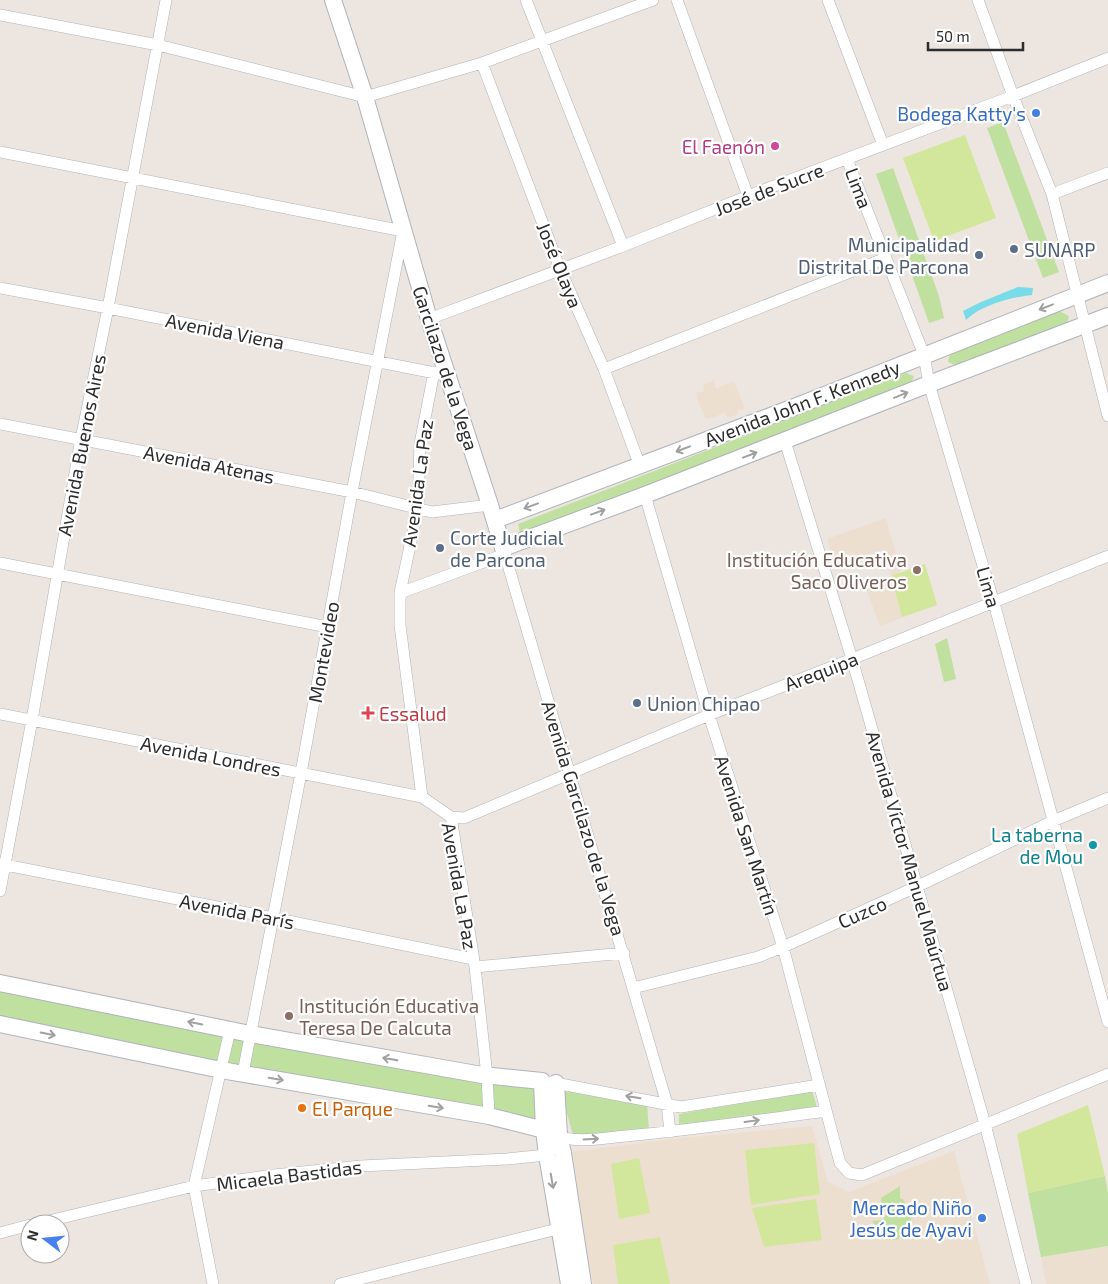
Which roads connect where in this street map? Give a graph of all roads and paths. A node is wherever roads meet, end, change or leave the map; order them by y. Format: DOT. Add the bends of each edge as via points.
graph roads {
  1 [pos="166,0"];
  2 [pos="333,0"];
  3 [pos="526,0"];
  4 [pos="652,0"];
  5 [pos="677,0"];
  6 [pos="828,0"];
  7 [pos="978,0"];
  8 [pos="0,15"];
  9 [pos="542,42"];
  10 [pos="158,45"];
  11 [pos="1108,58"];
  12 [pos="482,63"];
  13 [pos="1013,96"];
  14 [pos="364,98"];
  15 [pos="883,145"];
  16 [pos="0,152"];
  17 [pos="847,159"];
  18 [pos="1108,173"];
  19 [pos="133,178"];
  20 [pos="1052,194"];
  21 [pos="748,196"];
  22 [pos="403,231"];
  23 [pos="622,246"];
  24 [pos="886,258"];
  25 [pos="560,269"];
  26 [pos="1108,283"];
  27 [pos="0,288"];
  28 [pos="1077,295"];
  29 [pos="108,308"];
  30 [pos="1108,316"];
  31 [pos="430,319"];
  32 [pos="1084,326"];
  33 [pos="924,355"];
  34 [pos="378,362"];
  35 [pos="604,369"];
  36 [pos="442,374"];
  37 [pos="929,384"];
  38 [pos="1108,416"];
  39 [pos="0,424"];
  40 [pos="81,439"];
  41 [pos="785,441"];
  42 [pos="640,466"];
  43 [pos="352,492"];
  44 [pos="645,495"];
  45 [pos="418,508"];
  46 [pos="493,512"];
  47 [pos="504,551"];
  48 [pos="1108,556"];
  49 [pos="0,562"];
  50 [pos="57,574"];
  51 [pos="400,593"];
  52 [pos="994,602"];
  53 [pos="328,626"];
  54 [pos="852,659"];
  55 [pos="0,714"];
  56 [pos="709,715"];
  57 [pos="32,720"];
  58 [pos="302,773"];
  59 [pos="570,773"];
  60 [pos="422,797"];
  61 [pos="1108,798"];
  62 [pos="451,817"];
  63 [pos="1053,821"];
  64 [pos="3,865"];
  65 [pos="916,887"];
  66 [pos="0,891"];
  67 [pos="273,918"];
  68 [pos="783,947"];
  69 [pos="624,953"];
  70 [pos="474,963"];
  71 [pos="0,983"];
  72 [pos="634,988"];
  73 [pos="1108,1022"];
  74 [pos="0,1024"];
  75 [pos="230,1030"];
  76 [pos="250,1034"];
  77 [pos="221,1070"];
  78 [pos="242,1074"];
  79 [pos="1108,1074"];
  80 [pos="487,1076"];
  81 [pos="549,1082"];
  82 [pos="819,1085"];
  83 [pos="668,1104"];
  84 [pos="826,1111"];
  85 [pos="489,1116"];
  86 [pos="985,1124"];
  87 [pos="544,1130"];
  88 [pos="670,1132"];
  89 [pos="559,1136"];
  90 [pos="547,1155"];
  91 [pos="194,1186"];
  92 [pos="70,1216"];
  93 [pos="567,1226"];
  94 [pos="20,1228"];
  95 [pos="0,1233"];
  96 [pos="213,1284"];
  97 [pos="340,1284"];
  98 [pos="569,1284"];
  99 [pos="583,1284"];
  100 [pos="1026,1284"];
  1 -- 10 [label="street, Avenida Buenos Aires"];
  2 -- 14 [label="street"];
  3 -- 9 [label="street"];
  4 -- 9 [label="street"];
  5 -- 21 [label="street"];
  6 -- 15 [label="street"];
  7 -- 13 [label="street"];
  8 -- 10 [label="street"];
  9 -- 12 [label="street"];
  9 -- 23 [label="street"];
  10 -- 14 [label="street"];
  10 -- 19 [label="street, Avenida Buenos Aires"];
  11 -- 13 [label="street, José de Sucre"];
  12 -- 14 [label="street"];
  12 -- 25 [label="street, José Olaya"];
  13 -- 15 [label="street, José de Sucre"];
  13 -- 20 [label="street"];
  14 -- 22 [label="street"];
  15 -- 17 [label="street, José de Sucre"];
  16 -- 19 [label="street"];
  17 -- 21 [label="street, José de Sucre"];
  17 -- 24 [label="street, Lima"];
  18 -- 20 [label="street"];
  19 -- 22 [label="street"];
  19 -- 29 [label="street, Avenida Buenos Aires"];
  20 -- 28 [label="street"];
  21 -- 23 [label="street, José de Sucre"];
  22 -- 31 [label="street, Garcilazo de la Vega"];
  22 -- 34 [label="street, Montevideo"];
  23 -- 25 [label="street, José de Sucre"];
  24 -- 33 [label="street, Lima"];
  24 -- 35 [label="street"];
  25 -- 31 [label="street, José de Sucre"];
  25 -- 35 [label="street, José Olaya"];
  26 -- 28 [label="street, Avenida John F. Kennedy"];
  27 -- 29 [label="street, Avenida Viena"];
  28 -- 32 [label="street"];
  28 -- 33 [label="street, Avenida John F. Kennedy, one-way"];
  29 -- 34 [label="street, Avenida Viena"];
  29 -- 40 [label="street, Avenida Buenos Aires"];
  30 -- 32 [label="street, Avenida John F. Kennedy"];
  31 -- 36 [label="street, Garcilazo de la Vega"];
  32 -- 37 [label="street, Avenida John F. Kennedy"];
  32 -- 38 [label="street"];
  33 -- 37 [label="street, Lima"];
  33 -- 42 [label="street, Avenida John F. Kennedy, one-way"];
  34 -- 36 [label="street, Avenida Viena"];
  34 -- 43 [label="street, Montevideo"];
  35 -- 42 [label="street, José Olaya"];
  36 -- 45 [label="street, Avenida La Paz" via="420,444"];
  36 -- 46 [label="street, Garcilazo de la Vega"];
  41 -- 37 [label="street, Avenida John F. Kennedy, one-way"];
  37 -- 52 [label="street, Lima"];
  39 -- 40 [label="street, Avenida Atenas"];
  40 -- 43 [label="street, Avenida Atenas"];
  40 -- 50 [label="street, Avenida Buenos Aires"];
  44 -- 41 [label="street, Avenida John F. Kennedy, one-way"];
  41 -- 54 [label="street, Avenida Víctor Manuel Maúrtua"];
  42 -- 46 [label="street, Avenida John F. Kennedy, one-way"];
  43 -- 45 [label="street, Avenida Atenas"];
  43 -- 53 [label="street, Montevideo"];
  47 -- 44 [label="street, Avenida John F. Kennedy, one-way"];
  44 -- 56 [label="street, Avenida San Martín"];
  45 -- 46 [label="street, Avenida Atenas" via="432,512"];
  45 -- 51 [label="street, Avenida La Paz"];
  46 -- 47 [label="street, Avenida Garcilazo de la Vega"];
  47 -- 51 [label="street"];
  47 -- 59 [label="street, Avenida Garcilazo de la Vega"];
  48 -- 52 [label="street, Arequipa"];
  49 -- 50 [label="street"];
  50 -- 53 [label="street"];
  50 -- 57 [label="street, Avenida Buenos Aires"];
  51 -- 60 [label="street, Avenida La Paz" via="400,625"];
  52 -- 54 [label="street, Arequipa"];
  52 -- 63 [label="street, Lima"];
  53 -- 58 [label="street, Montevideo"];
  54 -- 56 [label="street, Arequipa"];
  54 -- 65 [label="street, Avenida Víctor Manuel Maúrtua"];
  55 -- 57 [label="street, Avenida Londres"];
  56 -- 59 [label="street, Arequipa"];
  56 -- 68 [label="street, Avenida San Martín"];
  57 -- 58 [label="street, Avenida Londres"];
  57 -- 64 [label="street, Avenida Buenos Aires"];
  58 -- 60 [label="street, Avenida Londres"];
  58 -- 67 [label="street, Montevideo"];
  59 -- 62 [label="street, Arequipa" via="464,818"];
  59 -- 69 [label="street, Avenida Garcilazo de la Vega"];
  60 -- 62 [label="street, Avenida La Paz"];
  61 -- 63 [label="street, Cuzco"];
  62 -- 70 [label="street, Avenida La Paz"];
  63 -- 65 [label="street, Cuzco"];
  63 -- 73 [label="street, Lima"];
  64 -- 66 [label="street, Avenida Buenos Aires"];
  64 -- 67 [label="street, Avenida París"];
  65 -- 68 [label="street, Cuzco"];
  65 -- 86 [label="street, Avenida Víctor Manuel Maúrtua"];
  67 -- 70 [label="street, Avenida París"];
  67 -- 76 [label="street, Montevideo"];
  68 -- 72 [label="street, Cuzco" via="758,957"];
  68 -- 82 [label="street, Avenida San Martín"];
  69 -- 70 [label="street"];
  69 -- 72 [label="street, Avenida Garcilazo de la Vega"];
  70 -- 80 [label="street, Avenida La Paz"];
  75 -- 71 [label="street, one-way"];
  72 -- 83 [label="street, Avenida Garcilazo de la Vega"];
  74 -- 77 [label="street, one-way"];
  75 -- 76 [label="street"];
  75 -- 77 [label="street"];
  76 -- 78 [label="street, Montevideo"];
  80 -- 76 [label="street, one-way"];
  77 -- 78 [label="street"];
  77 -- 91 [label="street"];
  78 -- 85 [label="street, one-way"];
  79 -- 86 [label="street"];
  80 -- 81 [label="street"];
  80 -- 85 [label="street, Avenida La Paz"];
  83 -- 81 [label="street, one-way"];
  81 -- 87 [label="street"];
  81 -- 89 [label="street"];
  82 -- 83 [label="street" via="681,1107"];
  82 -- 84 [label="street, Avenida San Martín"];
  83 -- 88 [label="street, Avenida Garcilazo de la Vega"];
  84 -- 86 [label="street, Avenida San Martín" via="840,1163 849,1173 862,1175"];
  88 -- 84 [label="street, one-way"];
  85 -- 87 [label="street"];
  86 -- 100 [label="street, Avenida Víctor Manuel Maúrtua"];
  87 -- 89 [label="street"];
  87 -- 90 [label="street"];
  89 -- 88 [label="street, one-way" via="590,1139"];
  89 -- 93 [label="street"];
  90 -- 91 [label="street, Micaela Bastidas" via="361,1166"];
  90 -- 93 [label="street, one-way"];
  91 -- 92 [label="street, Micaela Bastidas"];
  91 -- 96 [label="street"];
  93 -- 97 [label="street"];
  93 -- 98 [label="street"];
  93 -- 99 [label="street"];
  94 -- 95 [label="street"];
}
